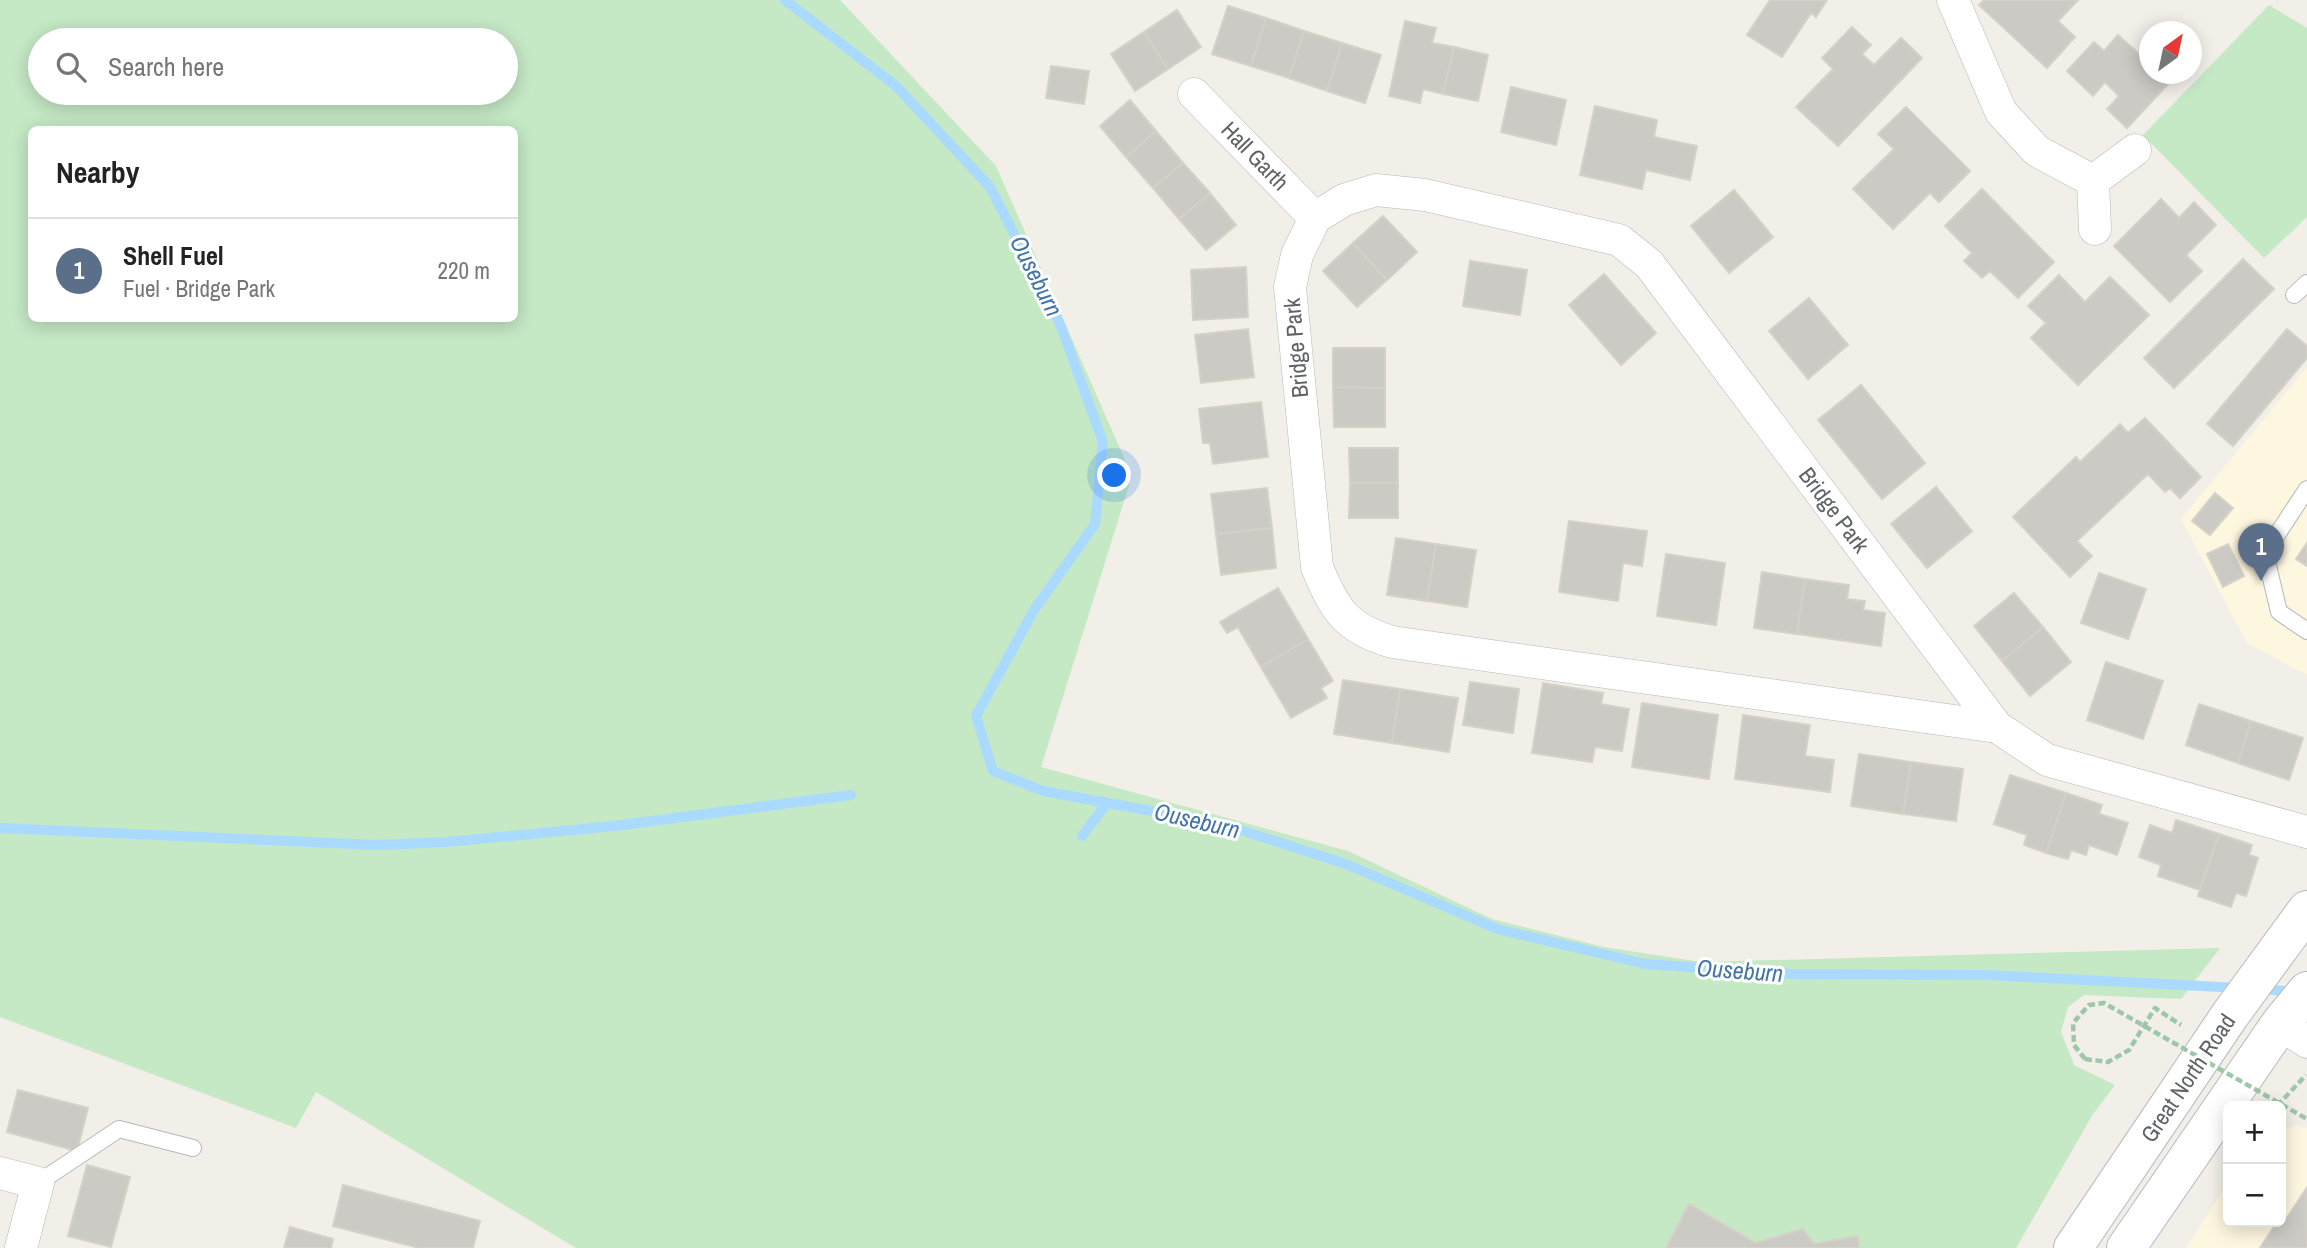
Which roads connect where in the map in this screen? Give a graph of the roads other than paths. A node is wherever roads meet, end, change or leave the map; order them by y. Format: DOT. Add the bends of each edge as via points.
graph roads {
  1 [pos="1953,0"];
  2 [pos="1194,94"];
  3 [pos="2135,150"];
  4 [pos="2093,181"];
  5 [pos="1315,218"];
  6 [pos="2095,229"];
  7 [pos="2307,283"];
  8 [pos="2294,295"];
  9 [pos="2307,489"];
  10 [pos="2307,631"];
  11 [pos="1997,726"];
  12 [pos="2307,832"];
  13 [pos="2307,910"];
  14 [pos="2307,991"];
  15 [pos="2294,1033"];
  16 [pos="193,1148"];
  17 [pos="0,1173"];
  18 [pos="38,1183"];
  19 [pos="21,1248"];
  20 [pos="2073,1248"];
  21 [pos="2126,1248"];
  1 -- 4 [label="street" via="2001,112 2038,151"];
  2 -- 5 [label="street, Hall Garth"];
  3 -- 4 [label="street"];
  4 -- 6 [label="street"];
  5 -- 11 [label="street, Bridge Park" via="1345,200 1376,190 1425,195 1619,240 1633,248"];
  5 -- 11 [label="street, Bridge Park" via="1297,254 1290,287 1317,567 1346,619 1365,634 1392,642"];
  7 -- 8 [label="lane"];
  9 -- 10 [label="lane" via="2265,553 2279,612"];
  11 -- 12 [label="street, Bridge Park" via="2046,760"];
  13 -- 20 [label="main road, Great North Road" via="2230,1015"];
  14 -- 15 [label="main road, Great North Road"];
  15 -- 21 [label="main road, Great North Road"];
  16 -- 18 [label="lane" via="119,1129"];
  17 -- 18 [label="street"];
  18 -- 19 [label="street"];
}
